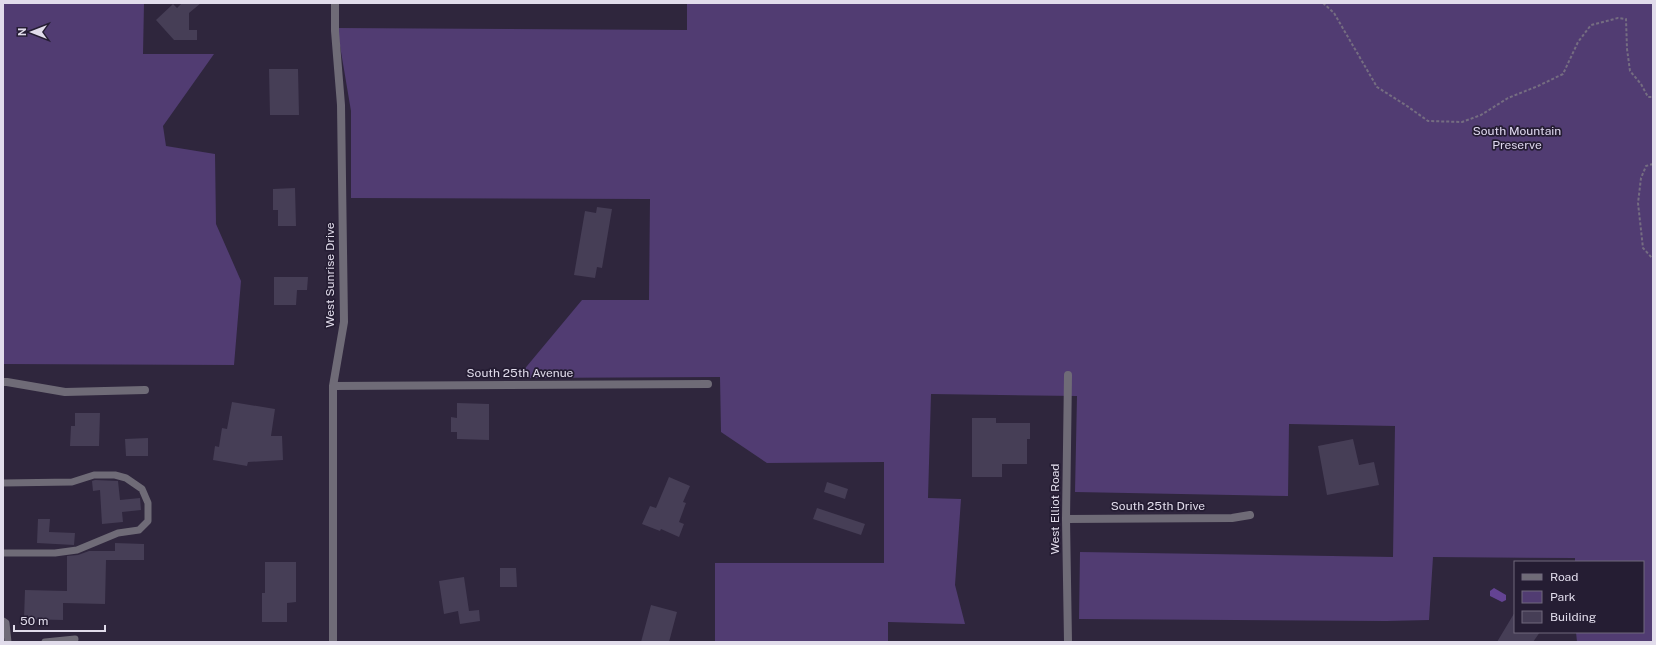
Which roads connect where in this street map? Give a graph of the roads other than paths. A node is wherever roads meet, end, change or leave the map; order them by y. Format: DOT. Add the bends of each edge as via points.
graph roads {
  1 [pos="335,3"];
  2 [pos="1068,375"];
  3 [pos="3,382"];
  4 [pos="708,384"];
  5 [pos="333,386"];
  6 [pos="145,390"];
  7 [pos="3,483"];
  8 [pos="1250,515"];
  9 [pos="1066,519"];
  10 [pos="3,553"];
  11 [pos="3,621"];
  12 [pos="75,639"];
  13 [pos="8,642"];
  14 [pos="44,642"];
  15 [pos="333,642"];
  16 [pos="1068,642"];
  1 -- 5 [label="street, West Sunrise Drive" via="341,105 344,322"];
  2 -- 9 [label="street, West Elliot Road"];
  3 -- 6 [label="street" via="65,392"];
  4 -- 5 [label="street, South 25th Avenue"];
  5 -- 15 [label="street, West Sunrise Drive"];
  7 -- 10 [label="lane" via="72,482 94,475 116,475 126,478 142,489 148,503 148,521 139,530 118,533 77,550 55,553"];
  8 -- 9 [label="street, South 25th Drive" via="1232,518"];
  9 -- 16 [label="street, West Elliot Road"];
  11 -- 13 [label="lane" via="6,623"];
  12 -- 14 [label="lane"];
}
